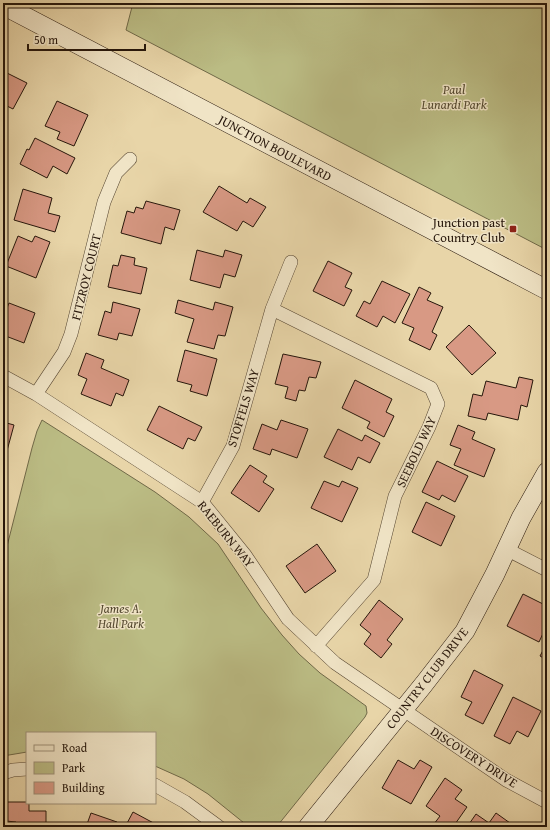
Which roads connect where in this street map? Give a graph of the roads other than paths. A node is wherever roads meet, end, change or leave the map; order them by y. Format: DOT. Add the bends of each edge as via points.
graph roads {
  1 [pos="3,5"];
  2 [pos="130,160"];
  3 [pos="291,262"];
  4 [pos="547,290"];
  5 [pos="272,309"];
  6 [pos="3,376"];
  7 [pos="36,394"];
  8 [pos="547,472"];
  9 [pos="202,502"];
  10 [pos="506,549"];
  11 [pos="547,570"];
  12 [pos="316,646"];
  13 [pos="403,709"];
  14 [pos="26,769"];
  15 [pos="3,773"];
  16 [pos="156,786"];
  17 [pos="547,802"];
  18 [pos="219,827"];
  19 [pos="308,827"];
  1 -- 4 [label="main road, JUNCTION BOULEVARD"];
  2 -- 7 [label="street, FITZROY COURT" via="116,174 104,202 71,334 64,352"];
  3 -- 5 [label="street, STOFFELS WAY"];
  5 -- 9 [label="street, STOFFELS WAY" via="233,446"];
  5 -- 12 [label="street, SEEBOLD WAY" via="431,388 438,404 395,496 374,580"];
  6 -- 7 [label="street, RAEBURN WAY"];
  7 -- 9 [label="street, RAEBURN WAY"];
  8 -- 10 [label="main road, COUNTRY CLUB DRIVE"];
  9 -- 12 [label="street, RAEBURN WAY" via="245,555 288,619"];
  10 -- 11 [label="street"];
  10 -- 13 [label="main road, COUNTRY CLUB DRIVE" via="465,631"];
  12 -- 13 [label="street, RAEBURN WAY" via="335,664"];
  13 -- 17 [label="street, DISCOVERY DRIVE" via="506,780"];
  13 -- 19 [label="main road, COUNTRY CLUB DRIVE"];
  14 -- 15 [label="street"];
  16 -- 18 [label="street" via="185,802"];
}
